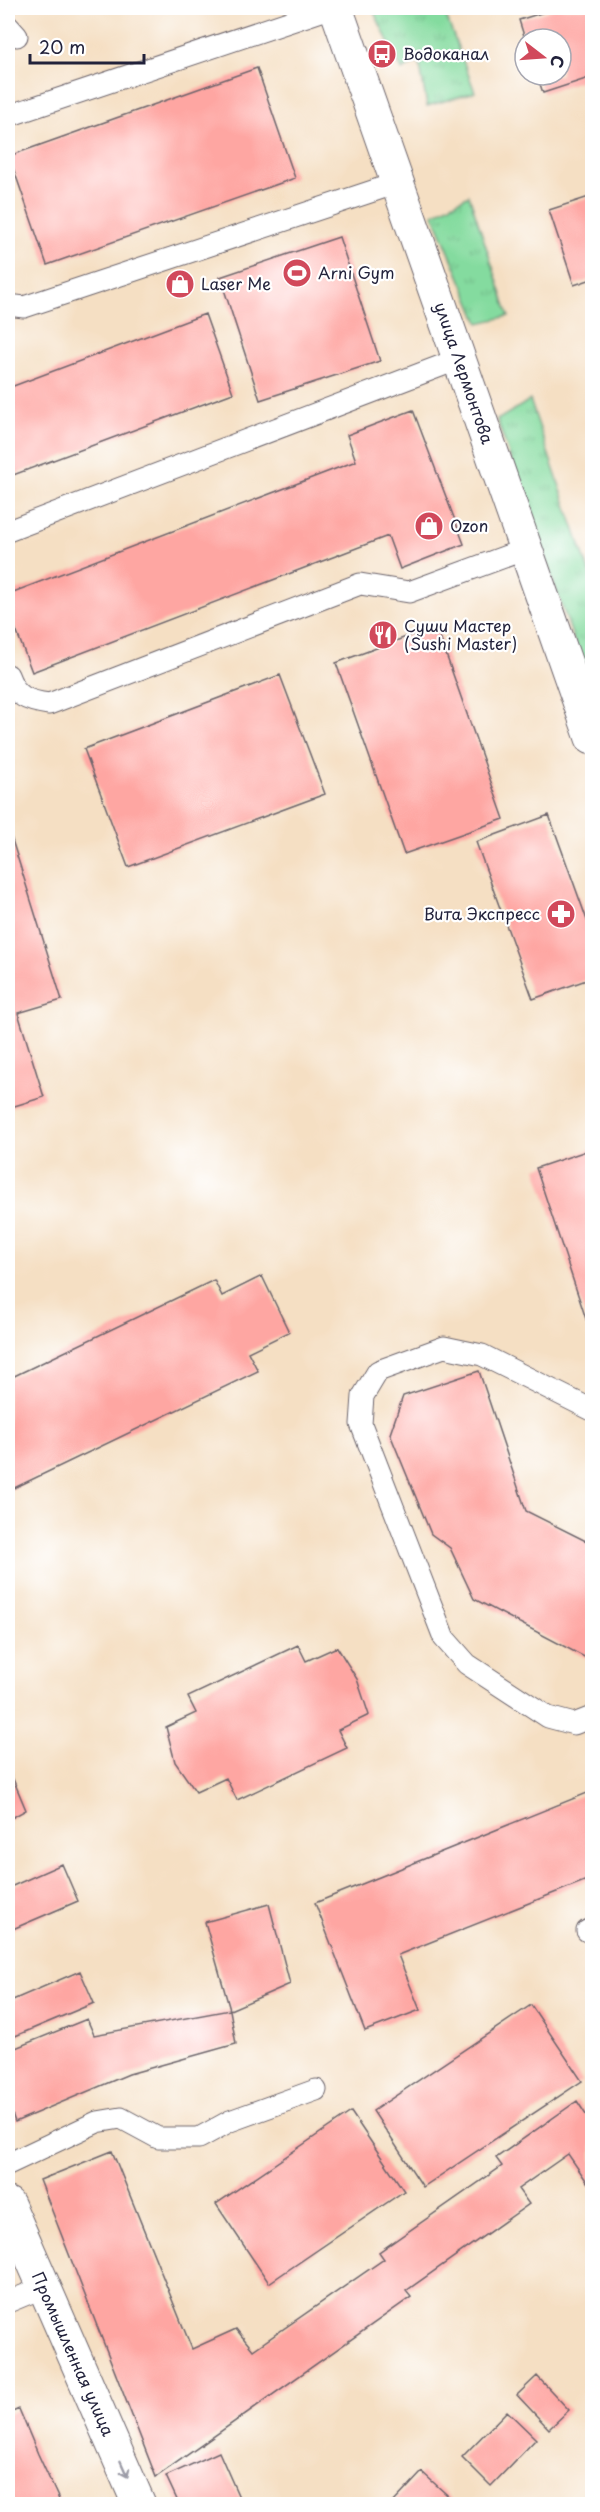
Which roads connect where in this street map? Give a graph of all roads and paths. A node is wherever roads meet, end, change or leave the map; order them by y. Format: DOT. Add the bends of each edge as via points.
graph roads {
  1 [pos="330,8"];
  2 [pos="336,8"];
  3 [pos="8,116"];
  4 [pos="397,183"];
  5 [pos="8,305"];
  6 [pos="459,359"];
  7 [pos="8,531"];
  8 [pos="526,549"];
  9 [pos="8,675"];
  10 [pos="592,738"];
  11 [pos="592,1410"];
  12 [pos="592,1717"];
  13 [pos="316,2090"];
  14 [pos="8,2164"];
  15 [pos="8,2204"];
  16 [pos="44,2287"];
  17 [pos="8,2302"];
  18 [pos="139,2505"];
  1 -- 3 [label="lane"];
  2 -- 4 [label="street, улица Лермонтова"];
  4 -- 5 [label="lane" via="24,307"];
  4 -- 6 [label="street, улица Лермонтова"];
  6 -- 7 [label="lane"];
  6 -- 8 [label="street, улица Лермонтова"];
  8 -- 9 [label="lane" via="409,592 360,584 49,704 27,701 12,688"];
  8 -- 10 [label="street, улица Лермонтова"];
  11 -- 12 [label="lane" via="482,1355 444,1347 378,1371 363,1396 361,1424 444,1638 467,1664 548,1717 574,1724"];
  13 -- 14 [label="lane" via="230,2121 198,2138 158,2138 121,2118 97,2122"];
  15 -- 16 [label="street, Промышленная улица"];
  16 -- 17 [label="lane"];
  16 -- 18 [label="street, Промышленная улица, one-way"];
}
